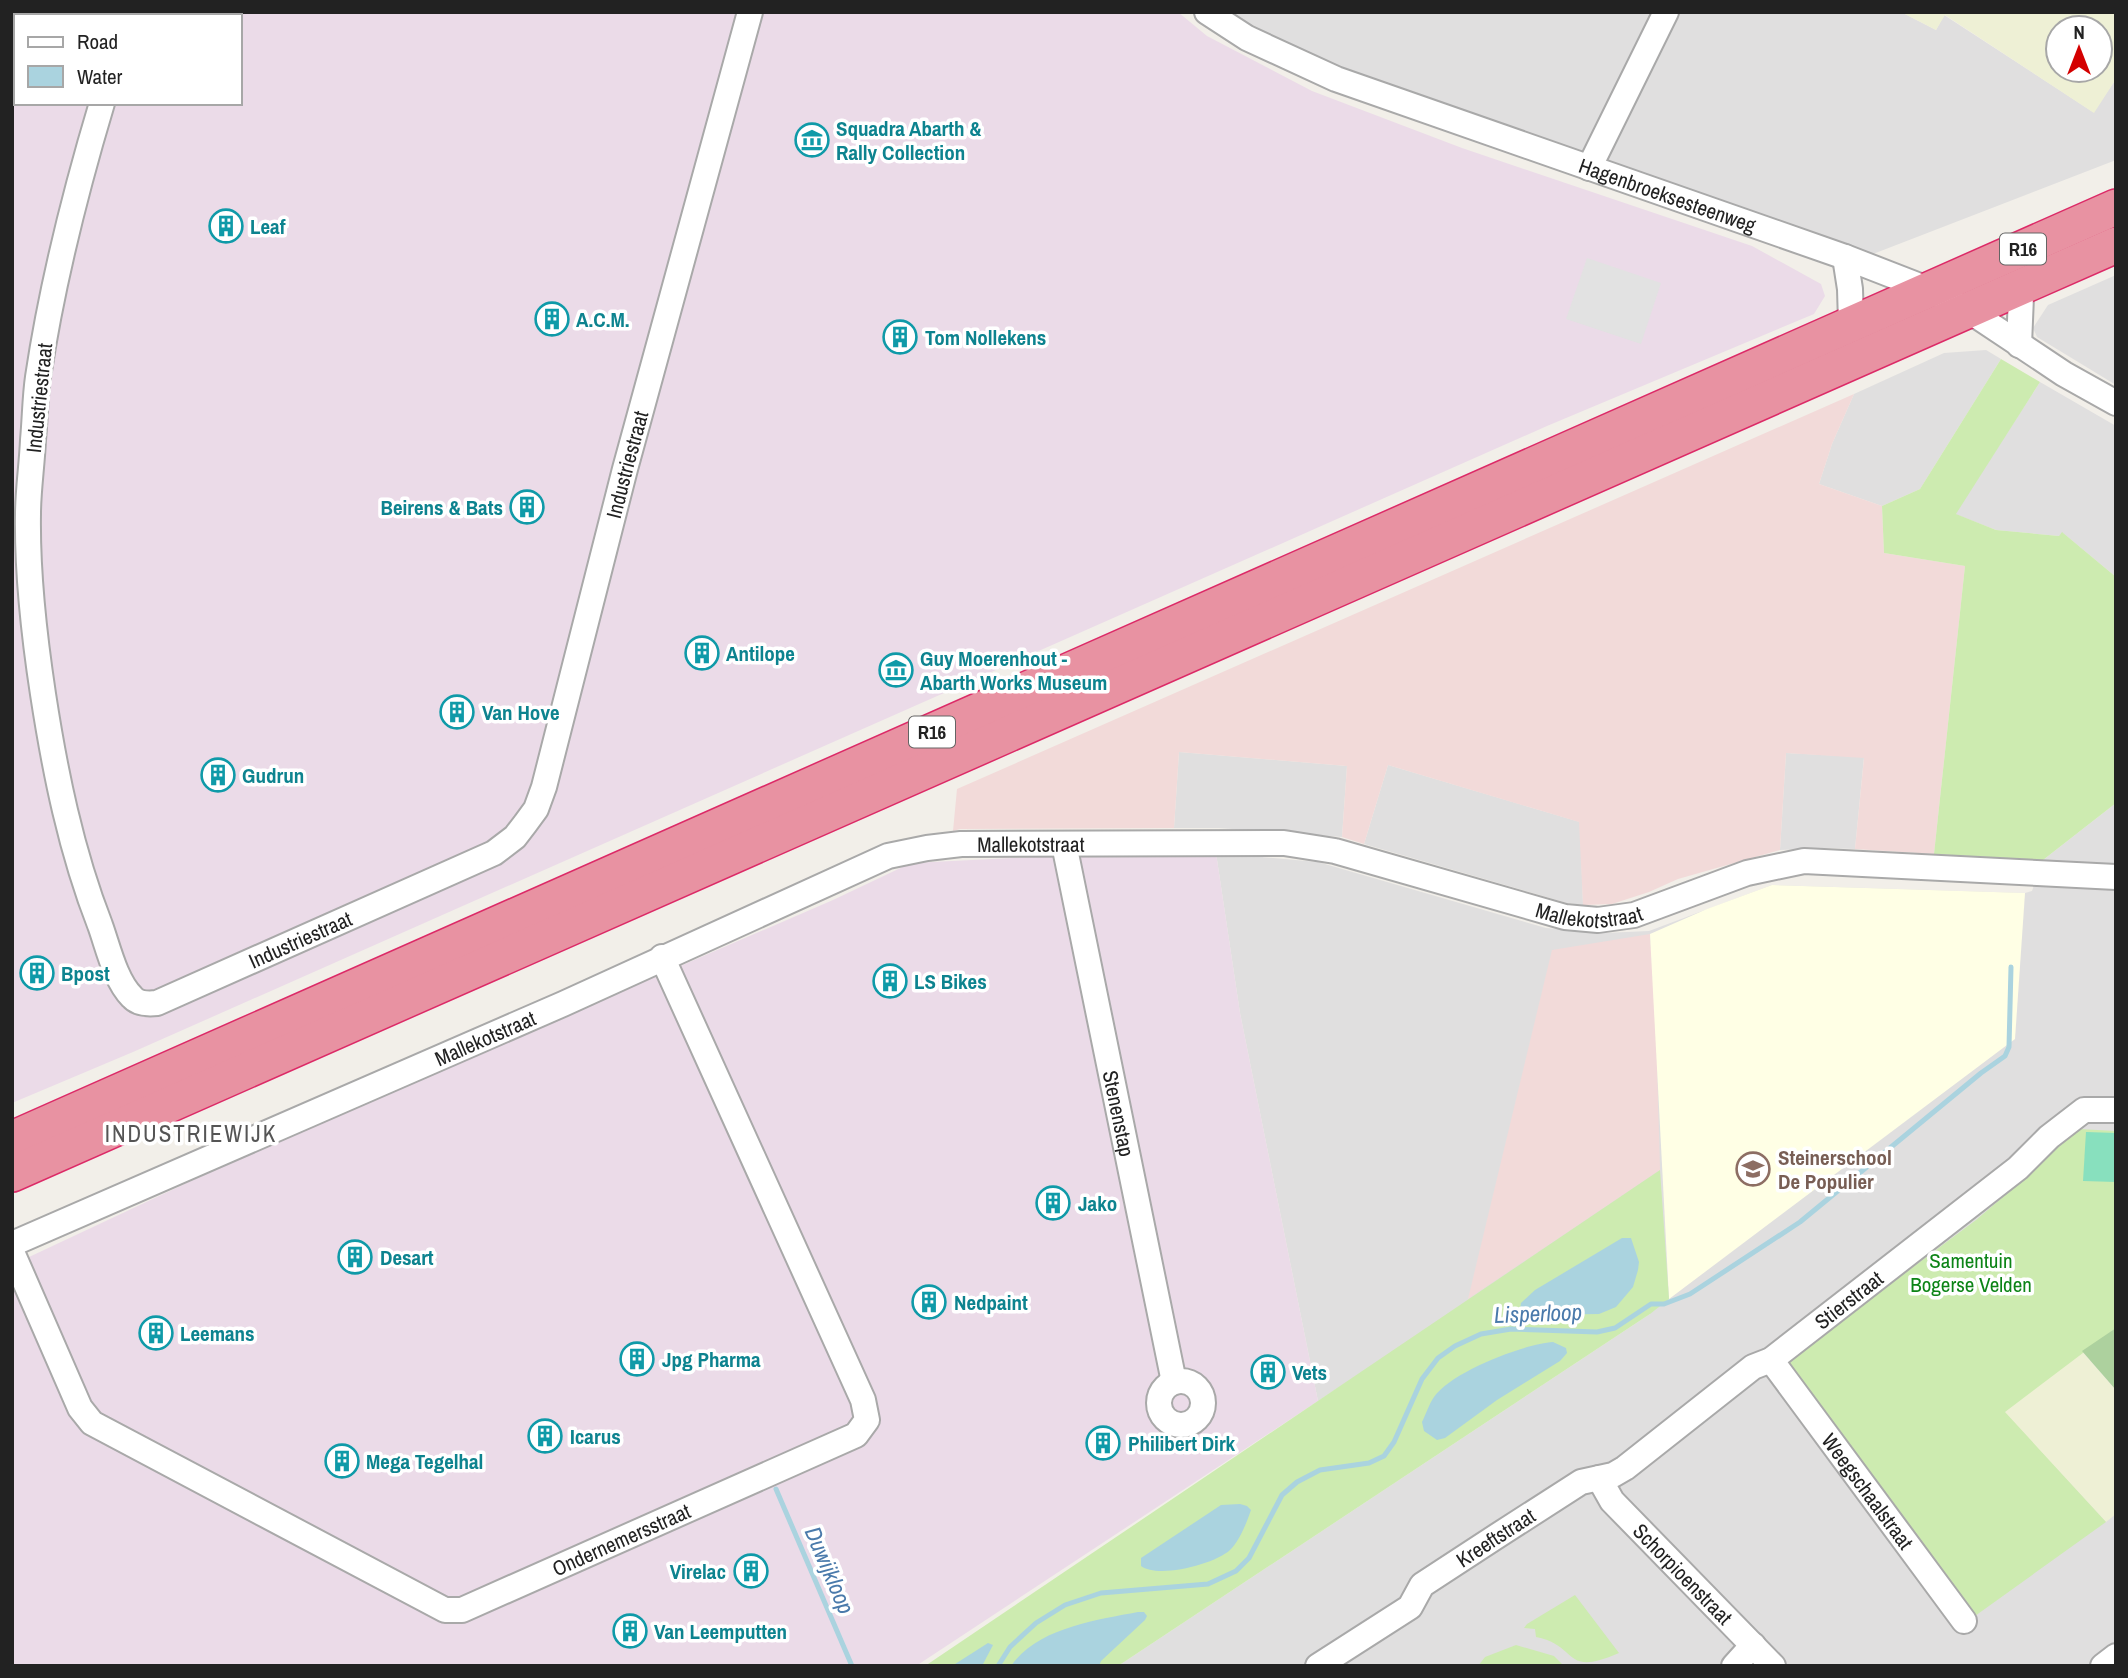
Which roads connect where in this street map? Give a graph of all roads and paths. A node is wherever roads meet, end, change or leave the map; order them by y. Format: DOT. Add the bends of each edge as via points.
graph roads {
  1 [pos="750,12"];
  2 [pos="1207,12"];
  3 [pos="1666,12"];
  4 [pos="101,105"];
  5 [pos="1589,168"];
  6 [pos="2116,207"];
  7 [pos="2116,244"];
  8 [pos="1845,257"];
  9 [pos="2025,285"];
  10 [pos="1930,290"];
  11 [pos="1968,310"];
  12 [pos="1851,323"];
  13 [pos="2018,345"];
  14 [pos="2116,403"];
  15 [pos="1064,844"];
  16 [pos="2116,877"];
  17 [pos="662,957"];
  18 [pos="2116,1110"];
  19 [pos="12,1139"];
  20 [pos="12,1174"];
  21 [pos="12,1244"];
  22 [pos="12,1252"];
  23 [pos="1771,1360"];
  24 [pos="1174,1382"];
  25 [pos="1681,1422"];
  26 [pos="1599,1478"];
  27 [pos="1964,1621"];
  28 [pos="1753,1645"];
  29 [pos="2116,1656"];
  30 [pos="1318,1666"];
  31 [pos="1734,1666"];
  32 [pos="1773,1666"];
  33 [pos="2103,1666"];
  1 -- 4 [label="street, Industriestraat" via="536,809 515,837 494,853 147,1004 132,997 120,977 92,906 66,817 48,727 31,586 28,514 38,379 73,203"];
  2 -- 5 [label="street, Hagenbroeksesteenweg" via="1247,38 1336,79"];
  3 -- 5 [label="street"];
  5 -- 8 [label="street, Hagenbroeksesteenweg"];
  6 -- 10 [label="highway, R16"];
  7 -- 9 [label="highway, R16"];
  8 -- 10 [label="street, Hagenbroeksesteenweg"];
  8 -- 12 [label="street"];
  9 -- 11 [label="highway, R16"];
  9 -- 13 [label="street"];
  10 -- 11 [label="street, Hagenbroeksesteenweg"];
  10 -- 12 [label="highway, R16"];
  11 -- 13 [label="street, Hagenbroeksesteenweg"];
  11 -- 20 [label="highway, R16"];
  12 -- 19 [label="highway, R16"];
  13 -- 14 [label="street, Hagenbroeksesteenweg"];
  15 -- 16 [label="street, Mallekotstraat" via="1284,843 1335,851 1565,917 1598,920 1634,915 1747,873 1804,861"];
  15 -- 17 [label="street, Mallekotstraat" via="961,844 888,856"];
  15 -- 24 [label="street, Stenenstap"];
  17 -- 21 [label="street, Mallekotstraat"];
  17 -- 22 [label="street, Ondernemersstraat" via="863,1400 867,1420 856,1435 462,1610 445,1610 92,1423 80,1408"];
  18 -- 23 [label="street, Stierstraat" via="2084,1110 2018,1168"];
  23 -- 25 [label="street, Stierstraat" via="1753,1367"];
  23 -- 27 [label="street, Weegschaalstraat"];
  25 -- 26 [label="street, Kreeftstraat" via="1625,1468"];
  26 -- 28 [label="street, Schorpioenstraat" via="1612,1501"];
  26 -- 30 [label="street, Kreeftstraat" via="1581,1482 1430,1580 1410,1607"];
  28 -- 31 [label="street"];
  28 -- 32 [label="street, Schorpioenstraat"];
  29 -- 33 [label="street"];
}
